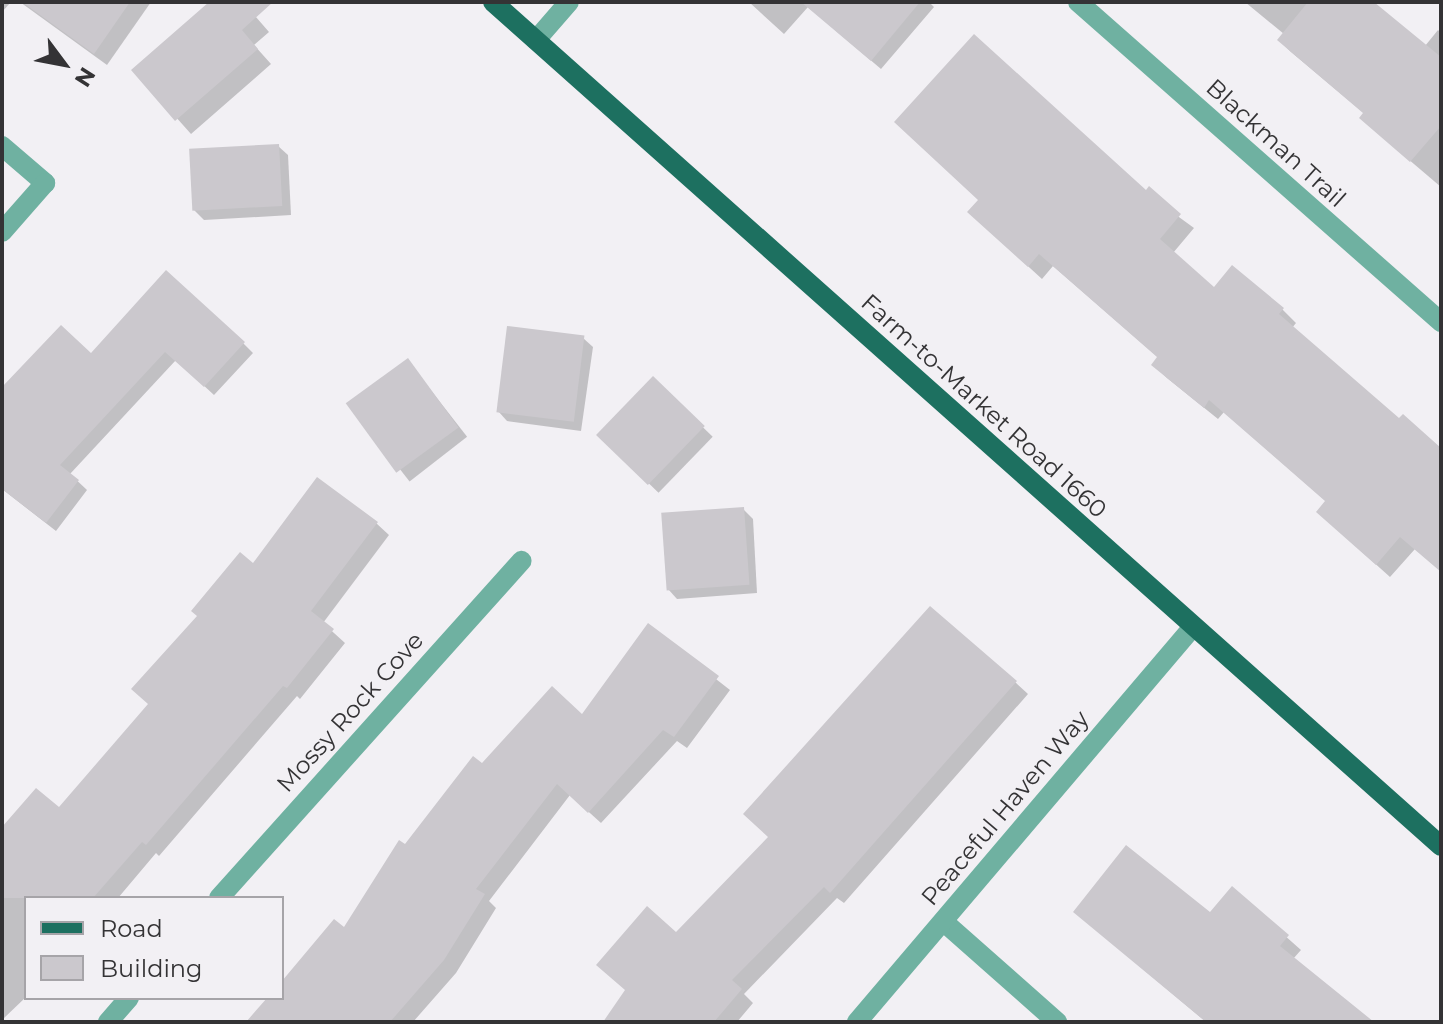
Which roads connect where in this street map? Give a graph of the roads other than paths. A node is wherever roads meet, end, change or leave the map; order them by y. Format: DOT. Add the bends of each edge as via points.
graph roads {
  1 [pos="493,2"];
  2 [pos="569,2"];
  3 [pos="1078,2"];
  4 [pos="536,40"];
  5 [pos="2,146"];
  6 [pos="2,232"];
  7 [pos="1441,322"];
  8 [pos="521,561"];
  9 [pos="1192,628"];
  10 [pos="1441,846"];
  11 [pos="221,896"];
  12 [pos="944,922"];
  13 [pos="127,1000"];
  14 [pos="108,1022"];
  15 [pos="857,1022"];
  16 [pos="1057,1022"];
  1 -- 4 [label="main road, Farm-to-Market Road 1660"];
  2 -- 4 [label="street"];
  3 -- 7 [label="street, Blackman Trail"];
  4 -- 9 [label="main road, Farm-to-Market Road 1660"];
  5 -- 6 [label="street" via="45,183"];
  8 -- 11 [label="street, Mossy Rock Cove"];
  9 -- 10 [label="main road, Farm-to-Market Road 1660"];
  9 -- 12 [label="street, Peaceful Haven Way"];
  12 -- 15 [label="street, Peaceful Haven Way"];
  12 -- 16 [label="street"];
  13 -- 14 [label="street"];
}
